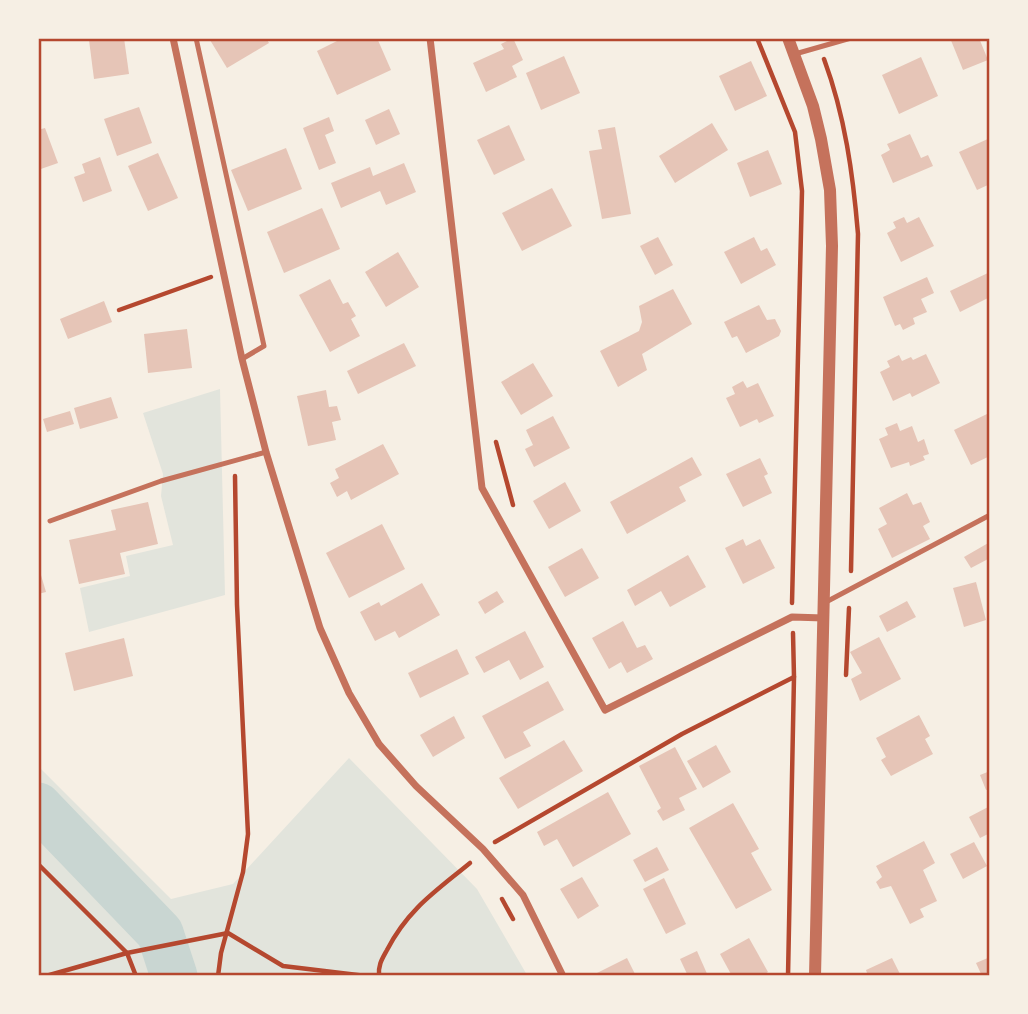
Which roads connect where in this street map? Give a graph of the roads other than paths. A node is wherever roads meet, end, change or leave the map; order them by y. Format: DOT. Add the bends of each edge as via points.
graph roads {
  1 [pos="173,38"];
  2 [pos="196,38"];
  3 [pos="430,38"];
  4 [pos="788,38"];
  5 [pos="850,38"];
  6 [pos="795,54"];
  7 [pos="242,359"];
  8 [pos="266,452"];
  9 [pos="989,515"];
  10 [pos="50,521"];
  11 [pos="824,603"];
  12 [pos="824,618"];
  13 [pos="563,975"];
  14 [pos="815,975"];
  1 -- 7 [label="street"];
  2 -- 7 [label="lane" via="264,346"];
  3 -- 12 [label="street" via="482,488 605,710 792,617"];
  4 -- 6 [label="street"];
  5 -- 6 [label="lane"];
  6 -- 11 [label="street" via="813,106 830,190"];
  7 -- 8 [label="street"];
  8 -- 10 [label="lane" via="161,481"];
  8 -- 13 [label="street" via="320,628 349,693 379,744 523,895"];
  9 -- 11 [label="lane"];
  11 -- 12 [label="street"];
  12 -- 14 [label="street"];
}
